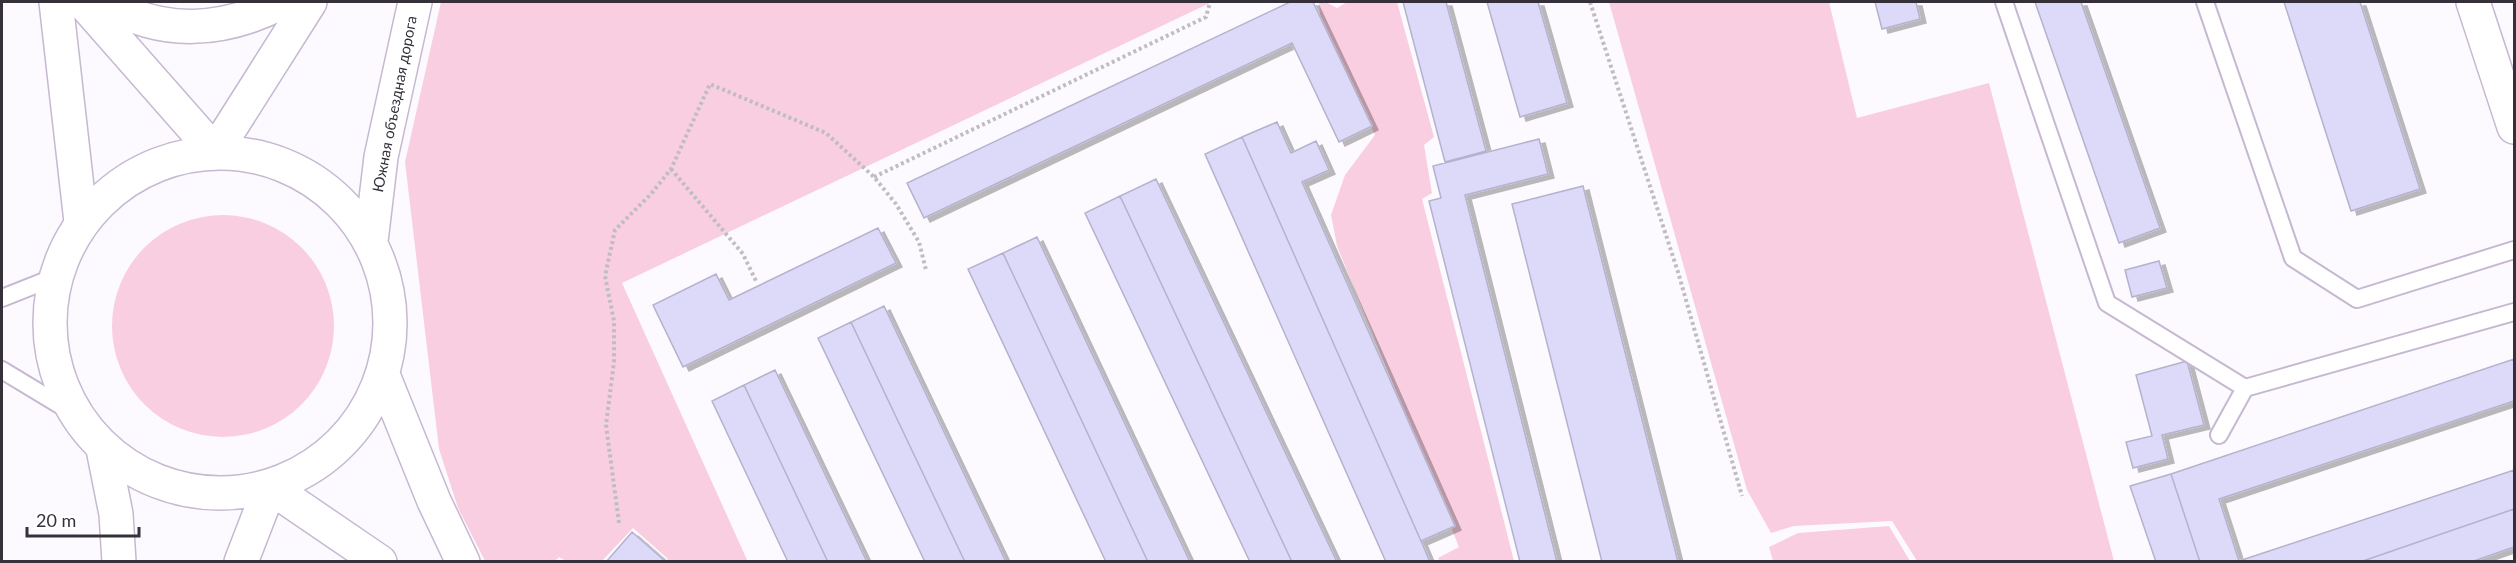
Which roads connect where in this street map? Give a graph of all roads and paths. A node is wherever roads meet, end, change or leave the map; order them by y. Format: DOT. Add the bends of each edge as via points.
graph roads {
  1 [pos="56,2"];
  2 [pos="82,2"];
  3 [pos="106,2"];
  4 [pos="282,2"];
  5 [pos="310,2"];
  6 [pos="415,2"];
  7 [pos="1210,2"];
  8 [pos="1590,2"];
  9 [pos="2004,2"];
  10 [pos="2205,2"];
  11 [pos="2473,2"];
  12 [pos="2514,127"];
  13 [pos="215,152"];
  14 [pos="671,169"];
  15 [pos="874,177"];
  16 [pos="81,222"];
  17 [pos="371,242"];
  18 [pos="2514,250"];
  19 [pos="926,270"];
  20 [pos="55,277"];
  21 [pos="756,281"];
  22 [pos="2,298"];
  23 [pos="2514,312"];
  24 [pos="2,370"];
  25 [pos="383,375"];
  26 [pos="2245,388"];
  27 [pos="73,413"];
  28 [pos="2219,435"];
  29 [pos="103,449"];
  30 [pos="270,487"];
  31 [pos="1742,496"];
  32 [pos="619,523"];
  33 [pos="119,561"];
  34 [pos="241,561"];
  35 [pos="380,561"];
  36 [pos="464,561"];
  1 -- 16 [label="main road"];
  2 -- 13 [label="main road"];
  3 -- 4 [label="main road" via="161,26 213,26"];
  5 -- 13 [label="main road"];
  6 -- 17 [label="main road, Южная объездная дорога" via="381,157"];
  7 -- 15 [label="path" via="1206,17"];
  8 -- 31 [label="path" via="1678,272"];
  9 -- 26 [label="lane" via="2107,303"];
  10 -- 18 [label="lane" via="2293,258 2357,299"];
  11 -- 12 [label="main road"];
  13 -- 16 [label="main road" via="164,162 118,186"];
  13 -- 17 [label="main road" via="262,157 305,175 342,203"];
  14 -- 15 [label="path" via="710,84 826,133"];
  14 -- 21 [label="path" via="743,254"];
  14 -- 32 [label="path" via="615,230 605,276 614,321 606,425"];
  15 -- 19 [label="path" via="920,242"];
  16 -- 20 [label="main road"];
  17 -- 25 [label="main road" via="387,284 391,330"];
  20 -- 22 [label="lane"];
  20 -- 27 [label="main road" via="50,346"];
  23 -- 26 [label="lane"];
  24 -- 27 [label="lane"];
  25 -- 30 [label="main road" via="358,424 320,463"];
  25 -- 36 [label="main road" via="434,501"];
  26 -- 28 [label="lane"];
  27 -- 29 [label="main road"];
  29 -- 30 [label="main road" via="153,482 211,495"];
  29 -- 33 [label="main road" via="116,514"];
  30 -- 34 [label="main road"];
  30 -- 35 [label="main road"];
}
